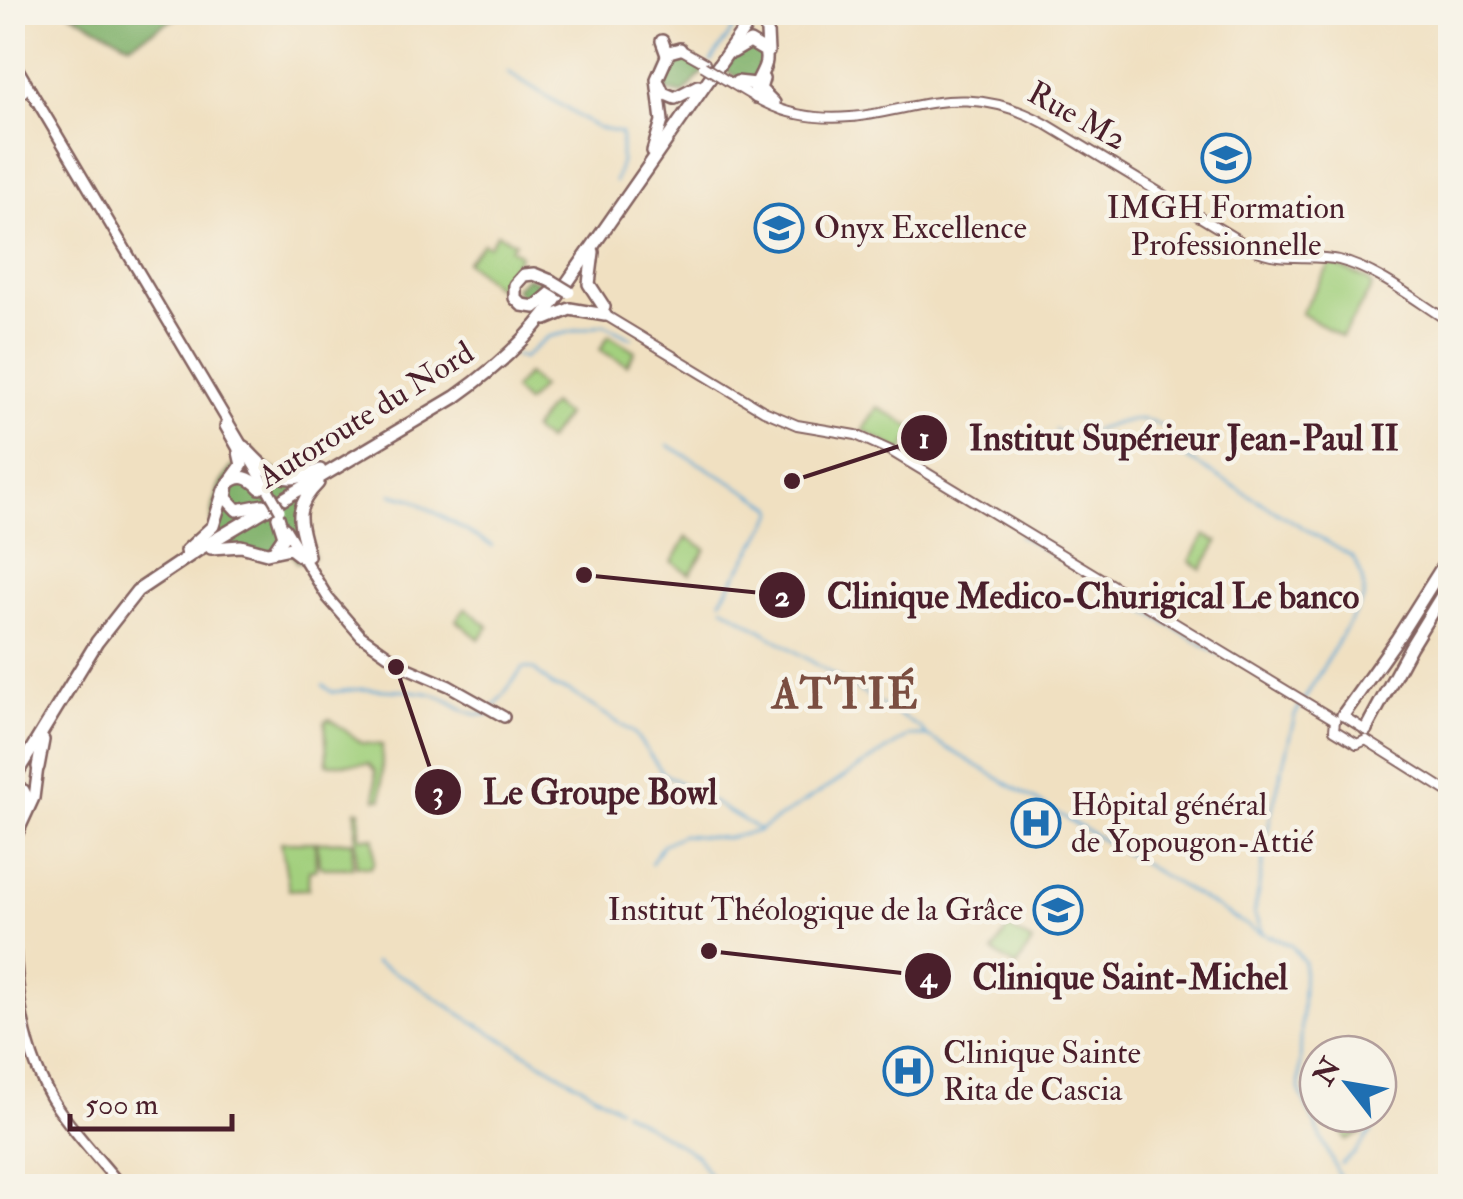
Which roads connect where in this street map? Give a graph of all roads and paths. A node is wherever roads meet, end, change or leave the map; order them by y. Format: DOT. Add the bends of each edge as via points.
graph roads {
  1 [pos="752,12"];
  2 [pos="766,12"];
  3 [pos="673,50"];
  4 [pos="12,59"];
  5 [pos="12,72"];
  6 [pos="721,72"];
  7 [pos="737,82"];
  8 [pos="698,86"];
  9 [pos="755,89"];
  10 [pos="774,103"];
  11 [pos="824,116"];
  12 [pos="653,151"];
  13 [pos="598,239"];
  14 [pos="559,287"];
  15 [pos="604,311"];
  16 [pos="1450,322"];
  17 [pos="534,328"];
  18 [pos="242,449"];
  19 [pos="332,467"];
  20 [pos="234,476"];
  21 [pos="268,498"];
  22 [pos="290,531"];
  23 [pos="279,549"];
  24 [pos="1450,554"];
  25 [pos="306,557"];
  26 [pos="179,559"];
  27 [pos="1450,582"];
  28 [pos="1129,596"];
  29 [pos="1213,647"];
  30 [pos="497,709"];
  31 [pos="1339,717"];
  32 [pos="52,718"];
  33 [pos="1366,734"];
  34 [pos="38,767"];
  35 [pos="12,770"];
  36 [pos="13,784"];
  37 [pos="1450,793"];
  38 [pos="18,817"];
  39 [pos="12,846"];
  40 [pos="12,903"];
  41 [pos="12,966"];
  42 [pos="77,1135"];
  43 [pos="116,1183"];
  1 -- 6 [label="highway, Autoroute du Nord"];
  1 -- 8 [label="highway, Autoroute du Nord"];
  2 -- 9 [label="highway" via="769,60"];
  3 -- 6 [label="main road, bridge"];
  3 -- 8 [label="highway" via="659,81 663,93 675,98"];
  3 -- 12 [label="highway" via="657,83 662,121"];
  4 -- 18 [label="main road"];
  5 -- 18 [label="main road"];
  6 -- 7 [label="main road"];
  6 -- 9 [label="main road"];
  6 -- 9 [label="highway" via="744,44 758,44 767,61"];
  6 -- 13 [label="highway, Autoroute du Nord"];
  7 -- 9 [label="highway"];
  8 -- 12 [label="highway, Autoroute du Nord"];
  9 -- 10 [label="highway"];
  9 -- 11 [label="main road" via="782,111"];
  10 -- 11 [label="main road"];
  11 -- 16 [label="main road, Rue M2" via="955,99 1002,104 1266,255 1350,264"];
  12 -- 14 [label="highway, Autoroute du Nord"];
  13 -- 15 [label="highway" via="588,277"];
  13 -- 17 [label="highway, Autoroute du Nord"];
  14 -- 15 [label="highway"];
  14 -- 19 [label="highway, Autoroute du Nord" via="513,344 470,381"];
  15 -- 17 [label="highway" via="570,308"];
  15 -- 28 [label="main road" via="770,413 797,426 874,443"];
  17 -- 19 [label="highway, Autoroute du Nord" via="489,373"];
  18 -- 19 [label="highway" via="284,478"];
  18 -- 20 [label="highway"];
  18 -- 21 [label="main road"];
  19 -- 21 [label="highway, Autoroute du Nord"];
  19 -- 25 [label="highway" via="300,507"];
  20 -- 21 [label="highway"];
  20 -- 26 [label="highway" via="213,526"];
  21 -- 22 [label="main road"];
  21 -- 26 [label="highway, Autoroute du Nord"];
  22 -- 23 [label="highway"];
  22 -- 25 [label="main road"];
  23 -- 25 [label="highway"];
  23 -- 26 [label="highway" via="221,545"];
  24 -- 31 [label="highway"];
  25 -- 30 [label="main road" via="366,633"];
  26 -- 32 [label="highway, Autoroute du Nord" via="122,606"];
  26 -- 35 [label="highway, Autoroute du Nord" via="118,604"];
  27 -- 33 [label="highway"];
  28 -- 29 [label="main road"];
  28 -- 29 [label="main road"];
  29 -- 31 [label="main road"];
  31 -- 33 [label="main road"];
  31 -- 33 [label="main road" via="1334,730 1346,739 1357,744"];
  32 -- 34 [label="highway"];
  32 -- 36 [label="highway, Autoroute du Nord"];
  33 -- 37 [label="main road"];
  34 -- 38 [label="main road" via="34,798"];
  36 -- 38 [label="main road" via="29,797"];
  38 -- 39 [label="main road"];
  40 -- 42 [label="main road" via="28,1045"];
  41 -- 42 [label="main road" via="31,1063"];
  42 -- 43 [label="main road"];
}
